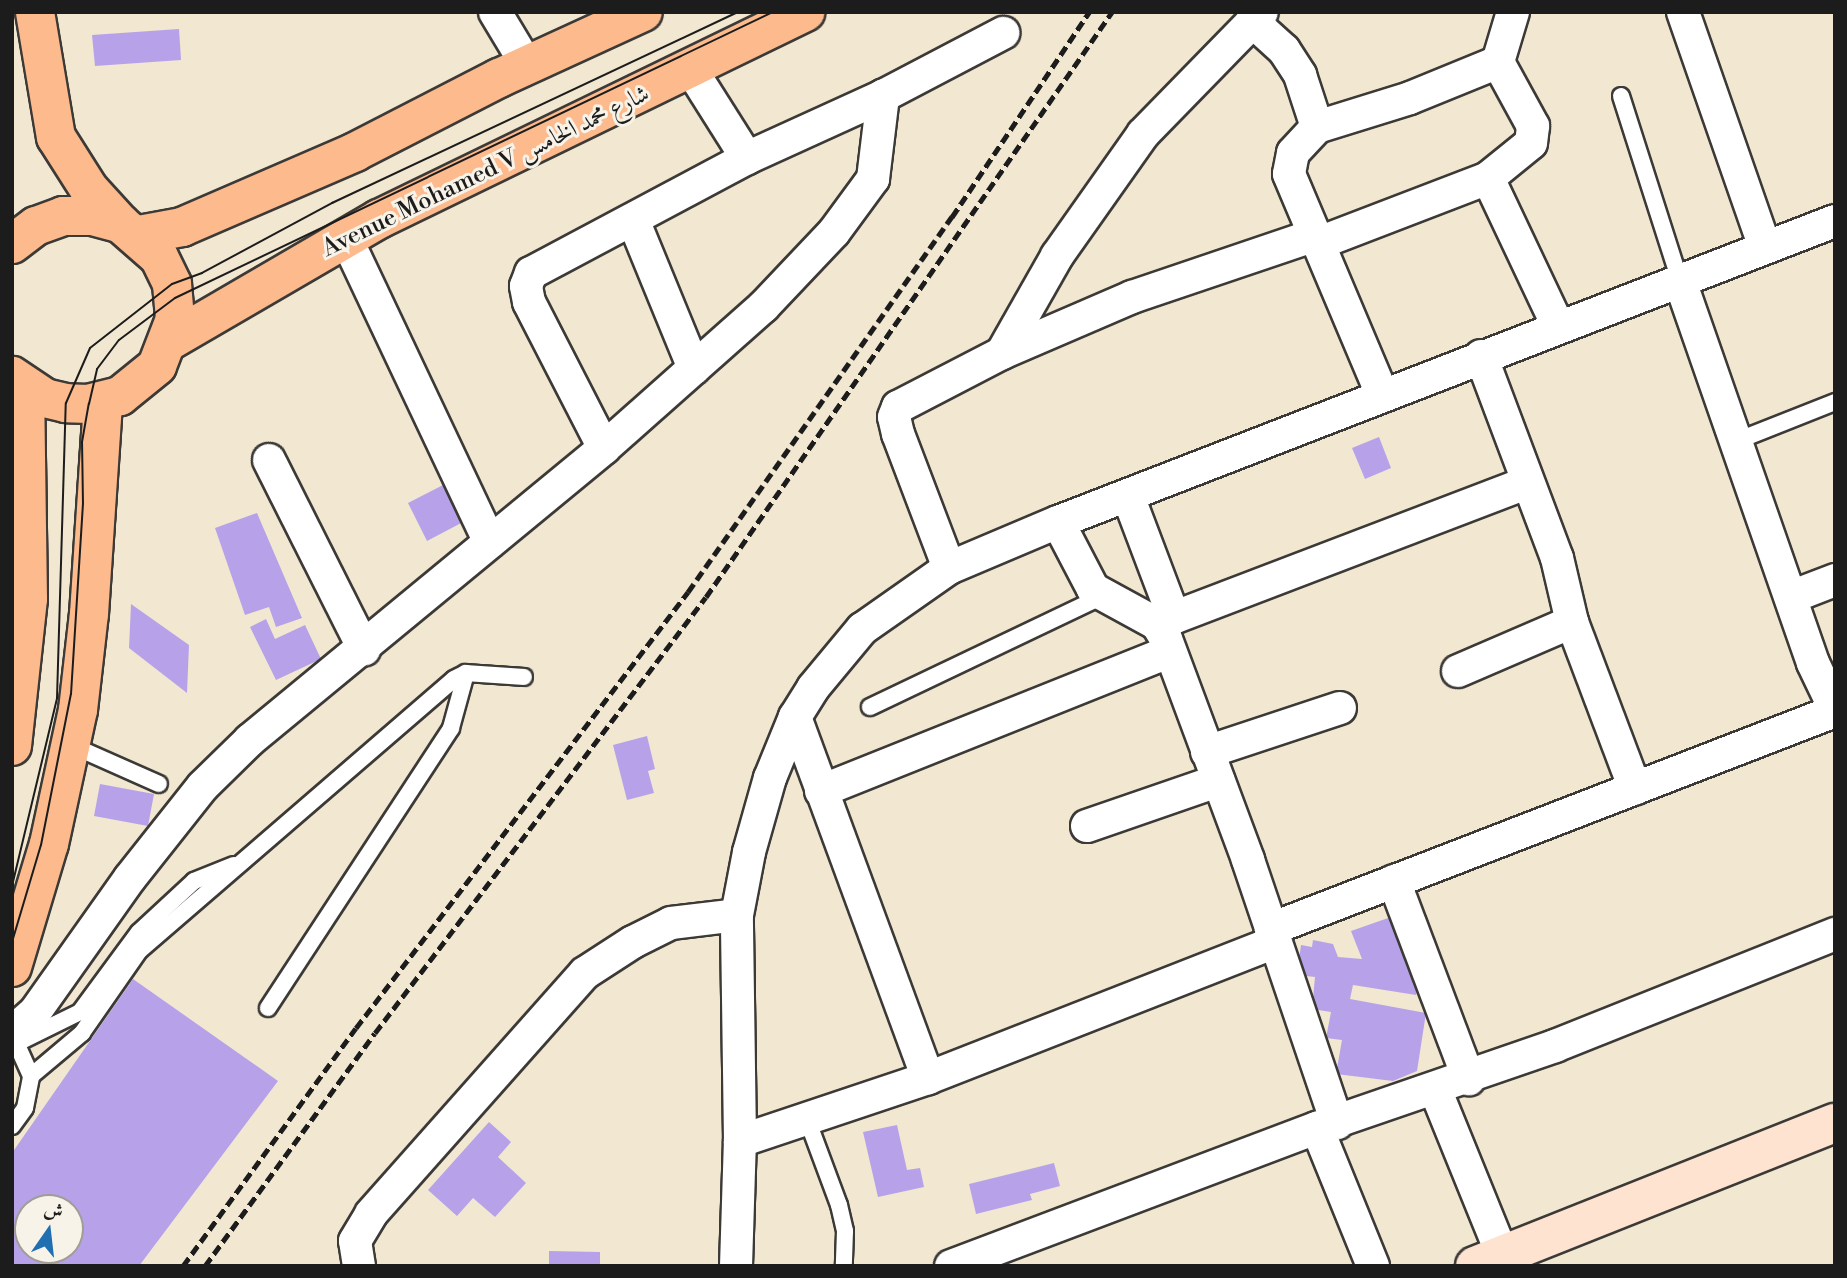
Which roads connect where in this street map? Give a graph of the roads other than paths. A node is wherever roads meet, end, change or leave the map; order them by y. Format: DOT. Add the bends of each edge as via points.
graph roads {
  1 [pos="35,12"];
  2 [pos="495,12"];
  3 [pos="643,12"];
  4 [pos="805,12"];
  5 [pos="1513,12"];
  6 [pos="1683,12"];
  7 [pos="1257,17"];
  8 [pos="1003,33"];
  9 [pos="1498,62"];
  10 [pos="528,67"];
  11 [pos="692,71"];
  12 [pos="883,96"];
  13 [pos="1621,96"];
  14 [pos="1317,127"];
  15 [pos="747,158"];
  16 [pos="1488,178"];
  17 [pos="1835,221"];
  18 [pos="634,222"];
  19 [pos="130,229"];
  20 [pos="346,238"];
  21 [pos="1317,239"];
  22 [pos="12,244"];
  23 [pos="1765,247"];
  24 [pos="1680,281"];
  25 [pos="1558,326"];
  26 [pos="171,340"];
  27 [pos="1002,353"];
  28 [pos="1480,356"];
  29 [pos="694,368"];
  30 [pos="19,382"];
  31 [pos="1382,396"];
  32 [pos="103,402"];
  33 [pos="1835,402"];
  34 [pos="1734,442"];
  35 [pos="604,448"];
  36 [pos="269,460"];
  37 [pos="1526,483"];
  38 [pos="1128,496"];
  39 [pos="1058,522"];
  40 [pos="491,542"];
  41 [pos="21,550"];
  42 [pos="949,568"];
  43 [pos="1835,580"];
  44 [pos="1103,596"];
  45 [pos="1791,597"];
  46 [pos="1572,622"];
  47 [pos="1167,631"];
  48 [pos="364,649"];
  49 [pos="1458,671"];
  50 [pos="466,673"];
  51 [pos="524,677"];
  52 [pos="870,707"];
  53 [pos="1340,708"];
  54 [pos="1835,710"];
  55 [pos="795,717"];
  56 [pos="71,745"];
  57 [pos="12,746"];
  58 [pos="1207,752"];
  59 [pos="1218,781"];
  60 [pos="159,784"];
  61 [pos="1635,789"];
  62 [pos="821,791"];
  63 [pos="1087,826"];
  64 [pos="240,864"];
  65 [pos="1394,881"];
  66 [pos="737,915"];
  67 [pos="1835,934"];
  68 [pos="1273,936"];
  69 [pos="12,967"];
  70 [pos="268,1008"];
  71 [pos="14,1036"];
  72 [pos="31,1076"];
  73 [pos="928,1078"];
  74 [pos="1469,1079"];
  75 [pos="1435,1089"];
  76 [pos="807,1119"];
  77 [pos="1835,1123"];
  78 [pos="12,1126"];
  79 [pos="1327,1126"];
  80 [pos="740,1142"];
  81 [pos="1495,1262"];
  82 [pos="962,1264"];
  83 [pos="359,1266"];
  84 [pos="736,1266"];
  85 [pos="844,1266"];
  86 [pos="1373,1266"];
  1 -- 19 [label="main road" via="56,137 89,189"];
  2 -- 10 [label="street"];
  3 -- 10 [label="main road"];
  4 -- 11 [label="main road, Avenue Mohamed V شارع محمد الخامس"];
  5 -- 9 [label="street"];
  6 -- 23 [label="street"];
  7 -- 14 [label="street" via="1293,61"];
  7 -- 27 [label="street" via="1143,134 1057,256"];
  8 -- 12 [label="street"];
  9 -- 14 [label="street" via="1410,98"];
  9 -- 16 [label="street" via="1516,90 1534,137"];
  10 -- 19 [label="main road" via="355,152 194,221"];
  11 -- 15 [label="street"];
  11 -- 20 [label="main road, Avenue Mohamed V شارع محمد الخامس"];
  12 -- 15 [label="street"];
  12 -- 29 [label="street" via="877,166 862,197 763,307"];
  13 -- 24 [label="lane"];
  14 -- 21 [label="street" via="1289,160 1293,188"];
  15 -- 18 [label="street"];
  16 -- 21 [label="street"];
  16 -- 25 [label="street"];
  17 -- 23 [label="street"];
  18 -- 29 [label="street"];
  18 -- 35 [label="street" via="538,267 526,286 529,302"];
  19 -- 22 [label="main road" via="92,216 63,216 36,226"];
  19 -- 26 [label="main road" via="159,257 172,284 175,319"];
  20 -- 26 [label="main road, Avenue Mohamed V شارع محمد الخامس"];
  20 -- 40 [label="street"];
  21 -- 27 [label="street" via="1132,297"];
  21 -- 31 [label="street"];
  23 -- 24 [label="street"];
  24 -- 25 [label="street"];
  24 -- 34 [label="street"];
  25 -- 28 [label="street"];
  26 -- 32 [label="main road" via="157,366 136,387"];
  27 -- 42 [label="street" via="906,401 894,413 902,447"];
  28 -- 31 [label="street"];
  28 -- 37 [label="street"];
  29 -- 35 [label="street"];
  30 -- 32 [label="main road" via="66,404"];
  30 -- 41 [label="main road"];
  31 -- 38 [label="street"];
  32 -- 56 [label="main road" via="89,614"];
  33 -- 34 [label="lane"];
  34 -- 45 [label="street"];
  35 -- 40 [label="street"];
  36 -- 48 [label="street"];
  37 -- 46 [label="street" via="1557,558"];
  37 -- 47 [label="street"];
  38 -- 39 [label="street"];
  38 -- 47 [label="street"];
  39 -- 42 [label="street"];
  39 -- 44 [label="street" via="1082,572"];
  40 -- 48 [label="street"];
  41 -- 57 [label="main road" via="23,677"];
  42 -- 55 [label="street" via="862,629"];
  43 -- 45 [label="street"];
  44 -- 47 [label="street"];
  44 -- 52 [label="lane"];
  45 -- 54 [label="street"];
  46 -- 49 [label="street"];
  46 -- 61 [label="street"];
  47 -- 58 [label="street"];
  47 -- 62 [label="street"];
  48 -- 71 [label="street" via="250,740 203,786"];
  50 -- 51 [label="lane"];
  50 -- 64 [label="lane"];
  50 -- 70 [label="lane" via="451,728"];
  53 -- 58 [label="street"];
  54 -- 61 [label="street"];
  55 -- 62 [label="street"];
  55 -- 66 [label="street" via="758,813"];
  56 -- 60 [label="lane"];
  56 -- 69 [label="main road" via="49,844"];
  58 -- 59 [label="street"];
  59 -- 63 [label="street"];
  59 -- 68 [label="street"];
  61 -- 65 [label="street"];
  62 -- 73 [label="street"];
  64 -- 71 [label="lane" via="194,881 139,932 80,1012"];
  64 -- 72 [label="lane" via="139,951 76,1040"];
  65 -- 68 [label="street"];
  65 -- 74 [label="street"];
  66 -- 80 [label="street"];
  66 -- 83 [label="street" via="671,923 585,973 371,1214 355,1241"];
  67 -- 74 [label="street"];
  68 -- 73 [label="street"];
  68 -- 79 [label="street"];
  71 -- 72 [label="lane"];
  72 -- 78 [label="lane" via="25,1108"];
  73 -- 76 [label="street"];
  74 -- 75 [label="street"];
  75 -- 79 [label="street"];
  75 -- 81 [label="street"];
  76 -- 80 [label="street"];
  76 -- 85 [label="lane" via="839,1205 845,1231"];
  77 -- 81 [label="street"];
  79 -- 82 [label="street"];
  79 -- 86 [label="street"];
  80 -- 84 [label="street"];
}
